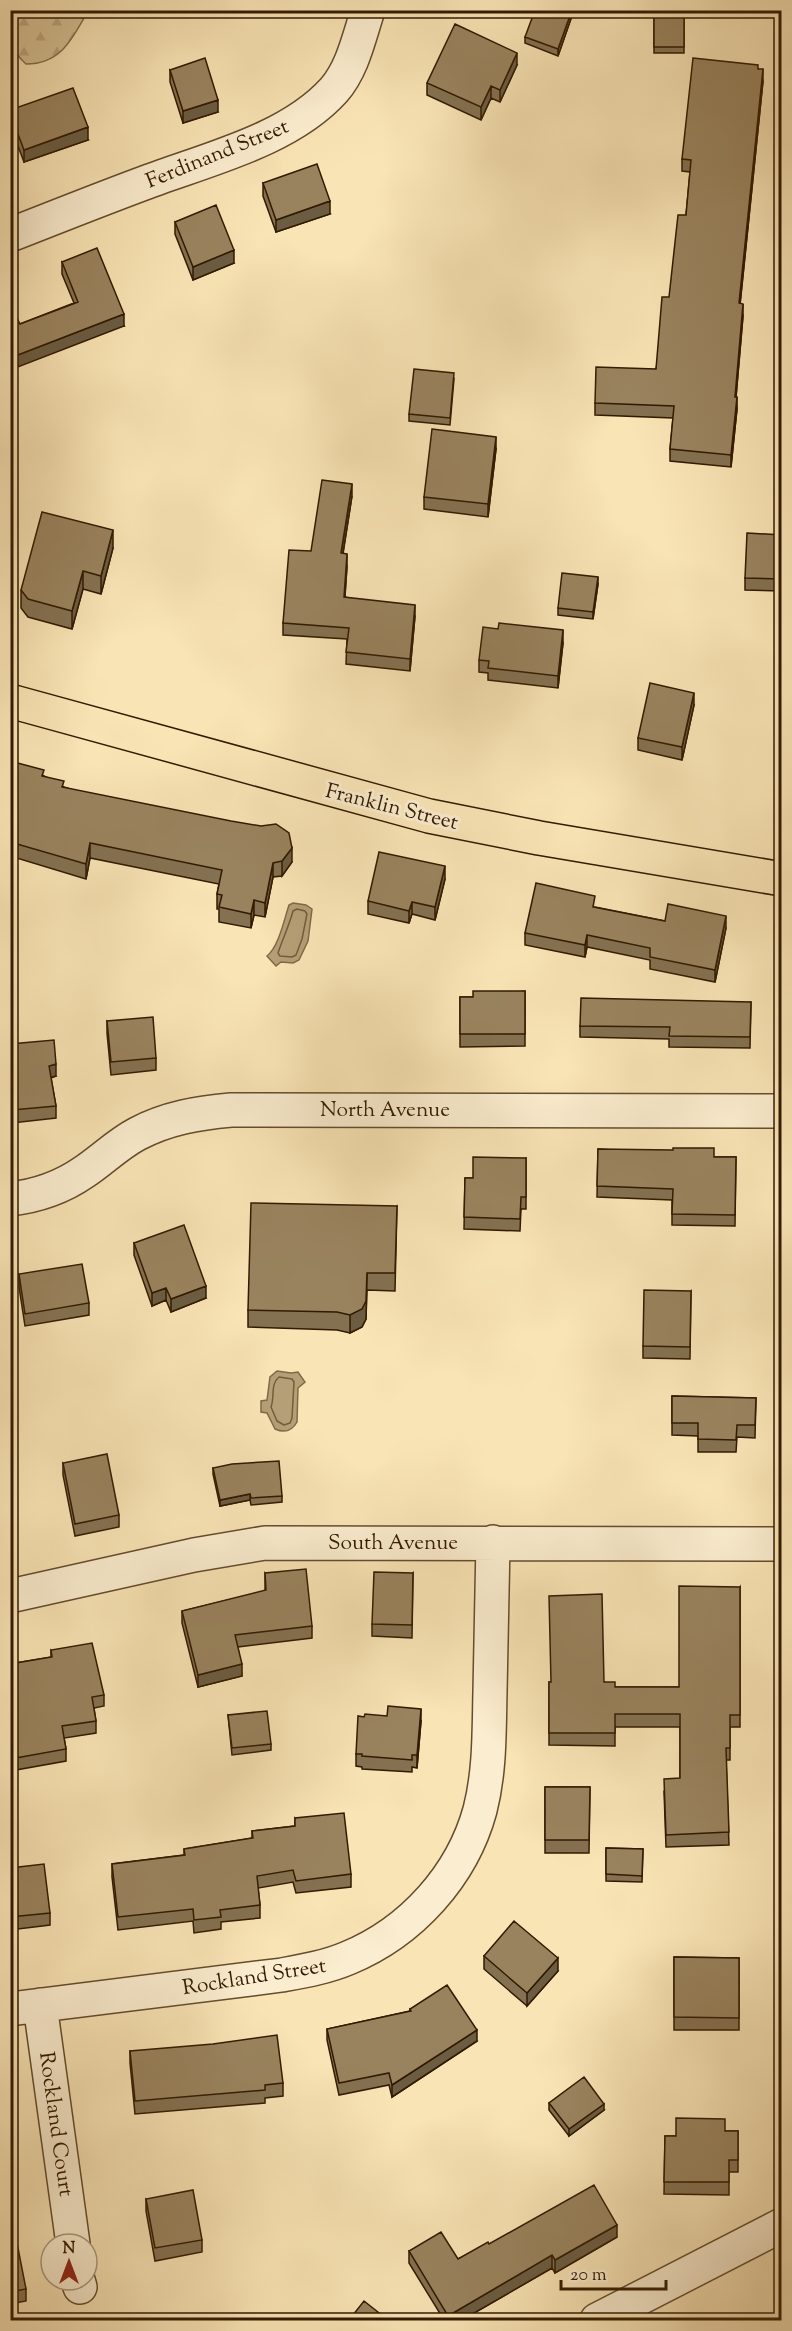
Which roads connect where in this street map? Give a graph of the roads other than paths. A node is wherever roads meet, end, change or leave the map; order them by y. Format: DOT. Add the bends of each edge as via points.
graph roads {
  1 [pos="368,10"];
  2 [pos="10,235"];
  3 [pos="10,701"];
  4 [pos="782,879"];
  5 [pos="782,1111"];
  6 [pos="10,1199"];
  7 [pos="493,1542"];
  8 [pos="782,1544"];
  9 [pos="10,1596"];
  10 [pos="25,2007"];
  11 [pos="782,2224"];
  12 [pos="72,2232"];
  13 [pos="597,2320"];
  1 -- 2 [label="street, Ferdinand Street" via="342,79 308,113 260,140"];
  3 -- 4 [label="main road, Franklin Street" via="422,815"];
  5 -- 6 [label="street, North Avenue" via="204,1112 178,1117 136,1135 84,1173 49,1191"];
  7 -- 8 [label="street, South Avenue"];
  7 -- 9 [label="street, South Avenue" via="265,1543"];
  7 -- 10 [label="street, Rockland Street" via="485,1790 463,1854 422,1908 387,1937 327,1966"];
  10 -- 12 [label="street, Rockland Court"];
  11 -- 13 [label="street"];
}
